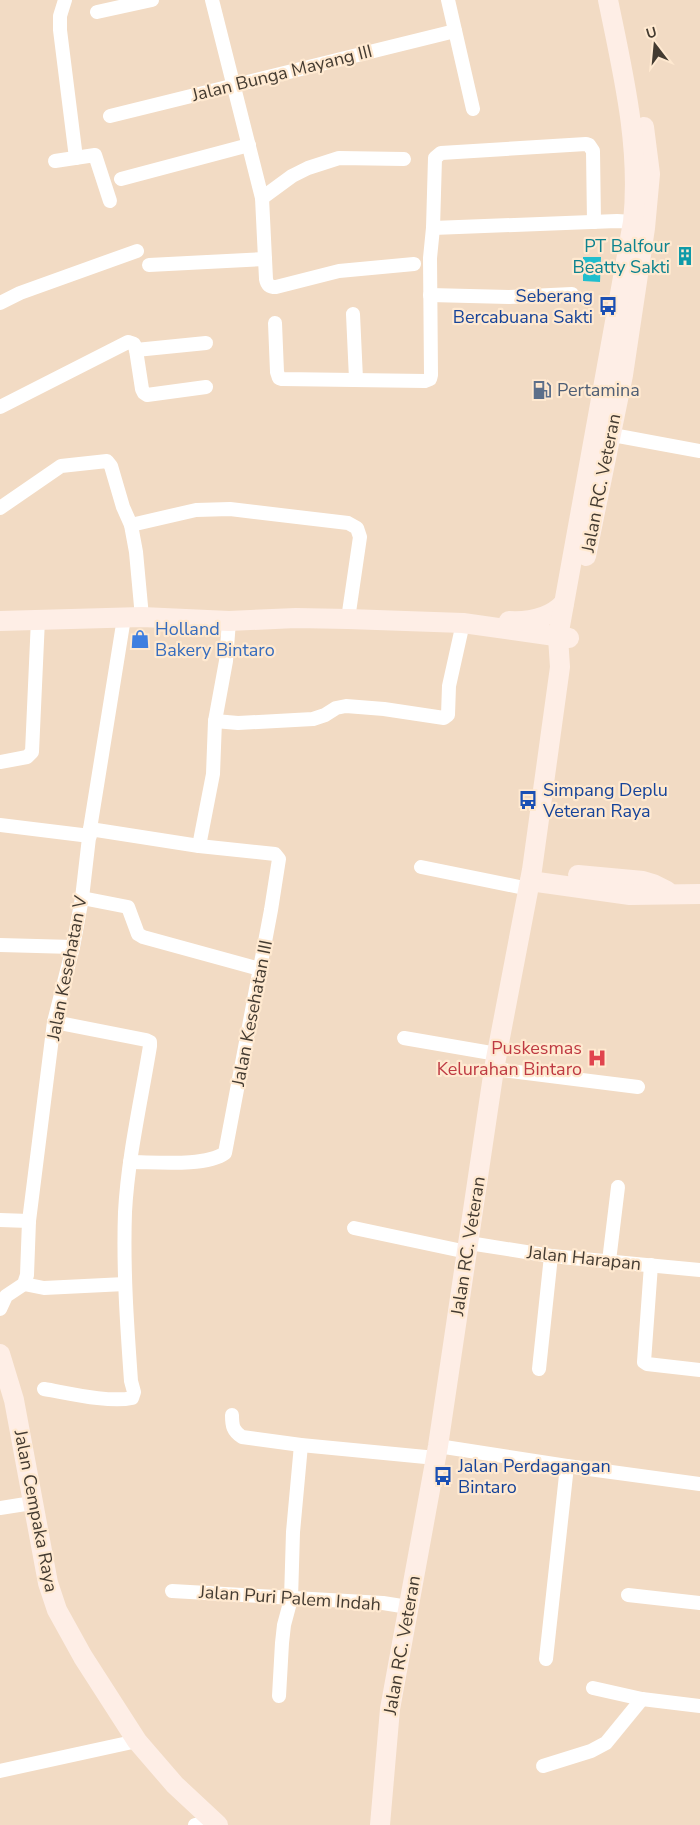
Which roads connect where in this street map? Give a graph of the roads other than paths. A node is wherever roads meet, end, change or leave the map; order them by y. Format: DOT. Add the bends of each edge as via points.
graph roads {
  1 [pos="64,0"];
  2 [pos="152,0"];
  3 [pos="212,0"];
  4 [pos="448,0"];
  5 [pos="608,0"];
  6 [pos="620,0"];
  7 [pos="97,12"];
  8 [pos="618,23"];
  9 [pos="455,31"];
  10 [pos="234,85"];
  11 [pos="634,106"];
  12 [pos="472,109"];
  13 [pos="110,116"];
  14 [pos="249,145"];
  15 [pos="76,158"];
  16 [pos="404,159"];
  17 [pos="55,161"];
  18 [pos="121,179"];
  19 [pos="262,198"];
  20 [pos="110,201"];
  21 [pos="594,222"];
  22 [pos="633,222"];
  23 [pos="433,228"];
  24 [pos="137,250"];
  25 [pos="265,259"];
  26 [pos="414,264"];
  27 [pos="149,265"];
  28 [pos="572,294"];
  29 [pos="430,295"];
  30 [pos="0,303"];
  31 [pos="354,314"];
  32 [pos="275,323"];
  33 [pos="206,343"];
  34 [pos="136,350"];
  35 [pos="356,379"];
  36 [pos="206,387"];
  37 [pos="0,407"];
  38 [pos="603,433"];
  39 [pos="700,451"];
  40 [pos="0,508"];
  41 [pos="131,525"];
  42 [pos="564,602"];
  43 [pos="133,618"];
  44 [pos="38,619"];
  45 [pos="348,619"];
  46 [pos="0,620"];
  47 [pos="229,621"];
  48 [pos="466,623"];
  49 [pos="564,638"];
  50 [pos="215,721"];
  51 [pos="0,762"];
  52 [pos="0,825"];
  53 [pos="90,832"];
  54 [pos="199,846"];
  55 [pos="421,867"];
  56 [pos="530,880"];
  57 [pos="700,894"];
  58 [pos="82,898"];
  59 [pos="0,945"];
  60 [pos="73,947"];
  61 [pos="260,969"];
  62 [pos="54,1022"];
  63 [pos="404,1038"];
  64 [pos="496,1062"];
  65 [pos="638,1087"];
  66 [pos="130,1162"];
  67 [pos="618,1187"];
  68 [pos="0,1220"];
  69 [pos="29,1221"];
  70 [pos="354,1228"];
  71 [pos="468,1248"];
  72 [pos="550,1256"];
  73 [pos="609,1261"];
  74 [pos="651,1265"];
  75 [pos="700,1270"];
  76 [pos="24,1284"];
  77 [pos="125,1284"];
  78 [pos="3,1293"];
  79 [pos="0,1309"];
  80 [pos="0,1354"];
  81 [pos="539,1369"];
  82 [pos="700,1370"];
  83 [pos="44,1389"];
  84 [pos="232,1415"];
  85 [pos="301,1445"];
  86 [pos="437,1452"];
  87 [pos="567,1466"];
  88 [pos="700,1484"];
  89 [pos="32,1503"];
  90 [pos="0,1508"];
  91 [pos="172,1591"];
  92 [pos="628,1595"];
  93 [pos="291,1599"];
  94 [pos="700,1603"];
  95 [pos="408,1607"];
  96 [pos="546,1659"];
  97 [pos="592,1688"];
  98 [pos="279,1696"];
  99 [pos="642,1699"];
  100 [pos="700,1706"];
  101 [pos="137,1741"];
  102 [pos="543,1766"];
  103 [pos="0,1771"];
  104 [pos="209,1824"];
  105 [pos="380,1825"];
  1 -- 15 [label="street" via="60,30"];
  2 -- 7 [label="street"];
  3 -- 10 [label="street"];
  4 -- 9 [label="street"];
  5 -- 8 [label="main road, Jalan RC. Veteran"];
  6 -- 8 [label="main road, Jalan RC. Veteran"];
  8 -- 11 [label="main road, Jalan RC. Veteran"];
  9 -- 10 [label="street, Jalan Bunga Mayang III"];
  9 -- 12 [label="street"];
  10 -- 13 [label="street, Jalan Bunga Mayang III"];
  10 -- 14 [label="street"];
  11 -- 22 [label="main road, Jalan RC. Veteran" via="636,195"];
  11 -- 38 [label="main road, Jalan RC. Veteran" via="650,174 644,238 622,375"];
  14 -- 18 [label="street"];
  14 -- 19 [label="street"];
  15 -- 17 [label="street"];
  15 -- 20 [label="street" via="95,155"];
  16 -- 19 [label="street" via="339,158 292,176"];
  19 -- 25 [label="street"];
  21 -- 22 [label="street"];
  21 -- 23 [label="street"];
  21 -- 23 [label="street" via="592,151 586,144 441,153 435,158"];
  22 -- 38 [label="main road, Jalan RC. Veteran"];
  23 -- 29 [label="street"];
  24 -- 30 [label="street"];
  25 -- 26 [label="street" via="268,284 273,287 339,271"];
  25 -- 27 [label="street"];
  28 -- 29 [label="street"];
  29 -- 35 [label="street" via="432,375 427,380"];
  31 -- 35 [label="street"];
  32 -- 35 [label="street" via="280,378"];
  33 -- 34 [label="street"];
  34 -- 36 [label="street" via="142,389 147,395"];
  34 -- 37 [label="street" via="134,344 126,343"];
  38 -- 39 [label="street"];
  38 -- 42 [label="main road, Jalan RC. Veteran"];
  38 -- 49 [label="main road, Jalan RC. Veteran"];
  40 -- 41 [label="street, Jalan Kesehatan V" via="61,466 107,461"];
  41 -- 43 [label="street, Jalan Kesehatan V" via="136,552"];
  41 -- 45 [label="street" via="196,510 230,509 348,523 357,528 360,537"];
  42 -- 48 [label="main road" via="538,619"];
  42 -- 49 [label="main road, Jalan RC. Veteran"];
  43 -- 44 [label="main road"];
  43 -- 47 [label="main road"];
  43 -- 53 [label="street, Jalan Kesehatan V"];
  44 -- 46 [label="main road"];
  44 -- 51 [label="street" via="32,752 27,757"];
  45 -- 47 [label="main road"];
  45 -- 48 [label="main road"];
  47 -- 50 [label="street" via="226,661"];
  48 -- 49 [label="main road"];
  48 -- 50 [label="street" via="449,686 448,715 444,718 346,706 314,719"];
  49 -- 56 [label="main road, Jalan RC. Veteran"];
  50 -- 54 [label="street" via="213,774"];
  52 -- 53 [label="street, Jalan Kesehatan III"];
  53 -- 54 [label="street, Jalan Kesehatan III"];
  53 -- 58 [label="street, Jalan Kesehatan V"];
  54 -- 61 [label="street, Jalan Kesehatan III" via="278,856"];
  55 -- 56 [label="street"];
  56 -- 57 [label="main road" via="643,881 671,893"];
  56 -- 64 [label="main road, Jalan RC. Veteran"];
  58 -- 60 [label="street, Jalan Kesehatan V"];
  58 -- 61 [label="street" via="128,907 138,934 143,937"];
  59 -- 60 [label="street"];
  60 -- 62 [label="street, Jalan Kesehatan V"];
  61 -- 66 [label="street, Jalan Kesehatan III" via="225,1153 219,1158 185,1162"];
  62 -- 66 [label="street" via="150,1042"];
  62 -- 69 [label="street, Jalan Kesehatan V"];
  63 -- 64 [label="street"];
  64 -- 65 [label="street"];
  64 -- 71 [label="main road, Jalan RC. Veteran"];
  66 -- 77 [label="street" via="125,1211"];
  67 -- 73 [label="street"];
  68 -- 69 [label="street"];
  69 -- 76 [label="street, Jalan Kesehatan V"];
  70 -- 71 [label="street, Jalan Harapan"];
  71 -- 72 [label="street, Jalan Harapan"];
  71 -- 86 [label="main road, Jalan RC. Veteran"];
  72 -- 73 [label="street, Jalan Harapan"];
  72 -- 81 [label="street"];
  73 -- 74 [label="street, Jalan Harapan"];
  74 -- 75 [label="street, Jalan Harapan"];
  74 -- 82 [label="street" via="644,1362"];
  76 -- 77 [label="street" via="44,1288"];
  76 -- 78 [label="street"];
  77 -- 83 [label="street" via="132,1398 124,1400"];
  78 -- 79 [label="street"];
  80 -- 89 [label="main road, Jalan Cempaka Raya" via="14,1400"];
  84 -- 85 [label="street" via="232,1426 242,1437"];
  85 -- 86 [label="street"];
  85 -- 93 [label="street"];
  86 -- 87 [label="street"];
  86 -- 95 [label="main road, Jalan RC. Veteran"];
  87 -- 88 [label="street"];
  87 -- 96 [label="street"];
  89 -- 90 [label="street"];
  89 -- 101 [label="main road, Jalan Cempaka Raya" via="56,1610"];
  91 -- 93 [label="street, Jalan Puri Palem Indah"];
  92 -- 94 [label="street"];
  93 -- 95 [label="street, Jalan Puri Palem Indah"];
  93 -- 98 [label="street" via="282,1643"];
  95 -- 105 [label="main road, Jalan RC. Veteran" via="390,1709"];
  97 -- 99 [label="street"];
  99 -- 100 [label="street"];
  99 -- 102 [label="street" via="606,1743"];
  101 -- 103 [label="street"];
  101 -- 104 [label="main road, Jalan Cempaka Raya"];
}
